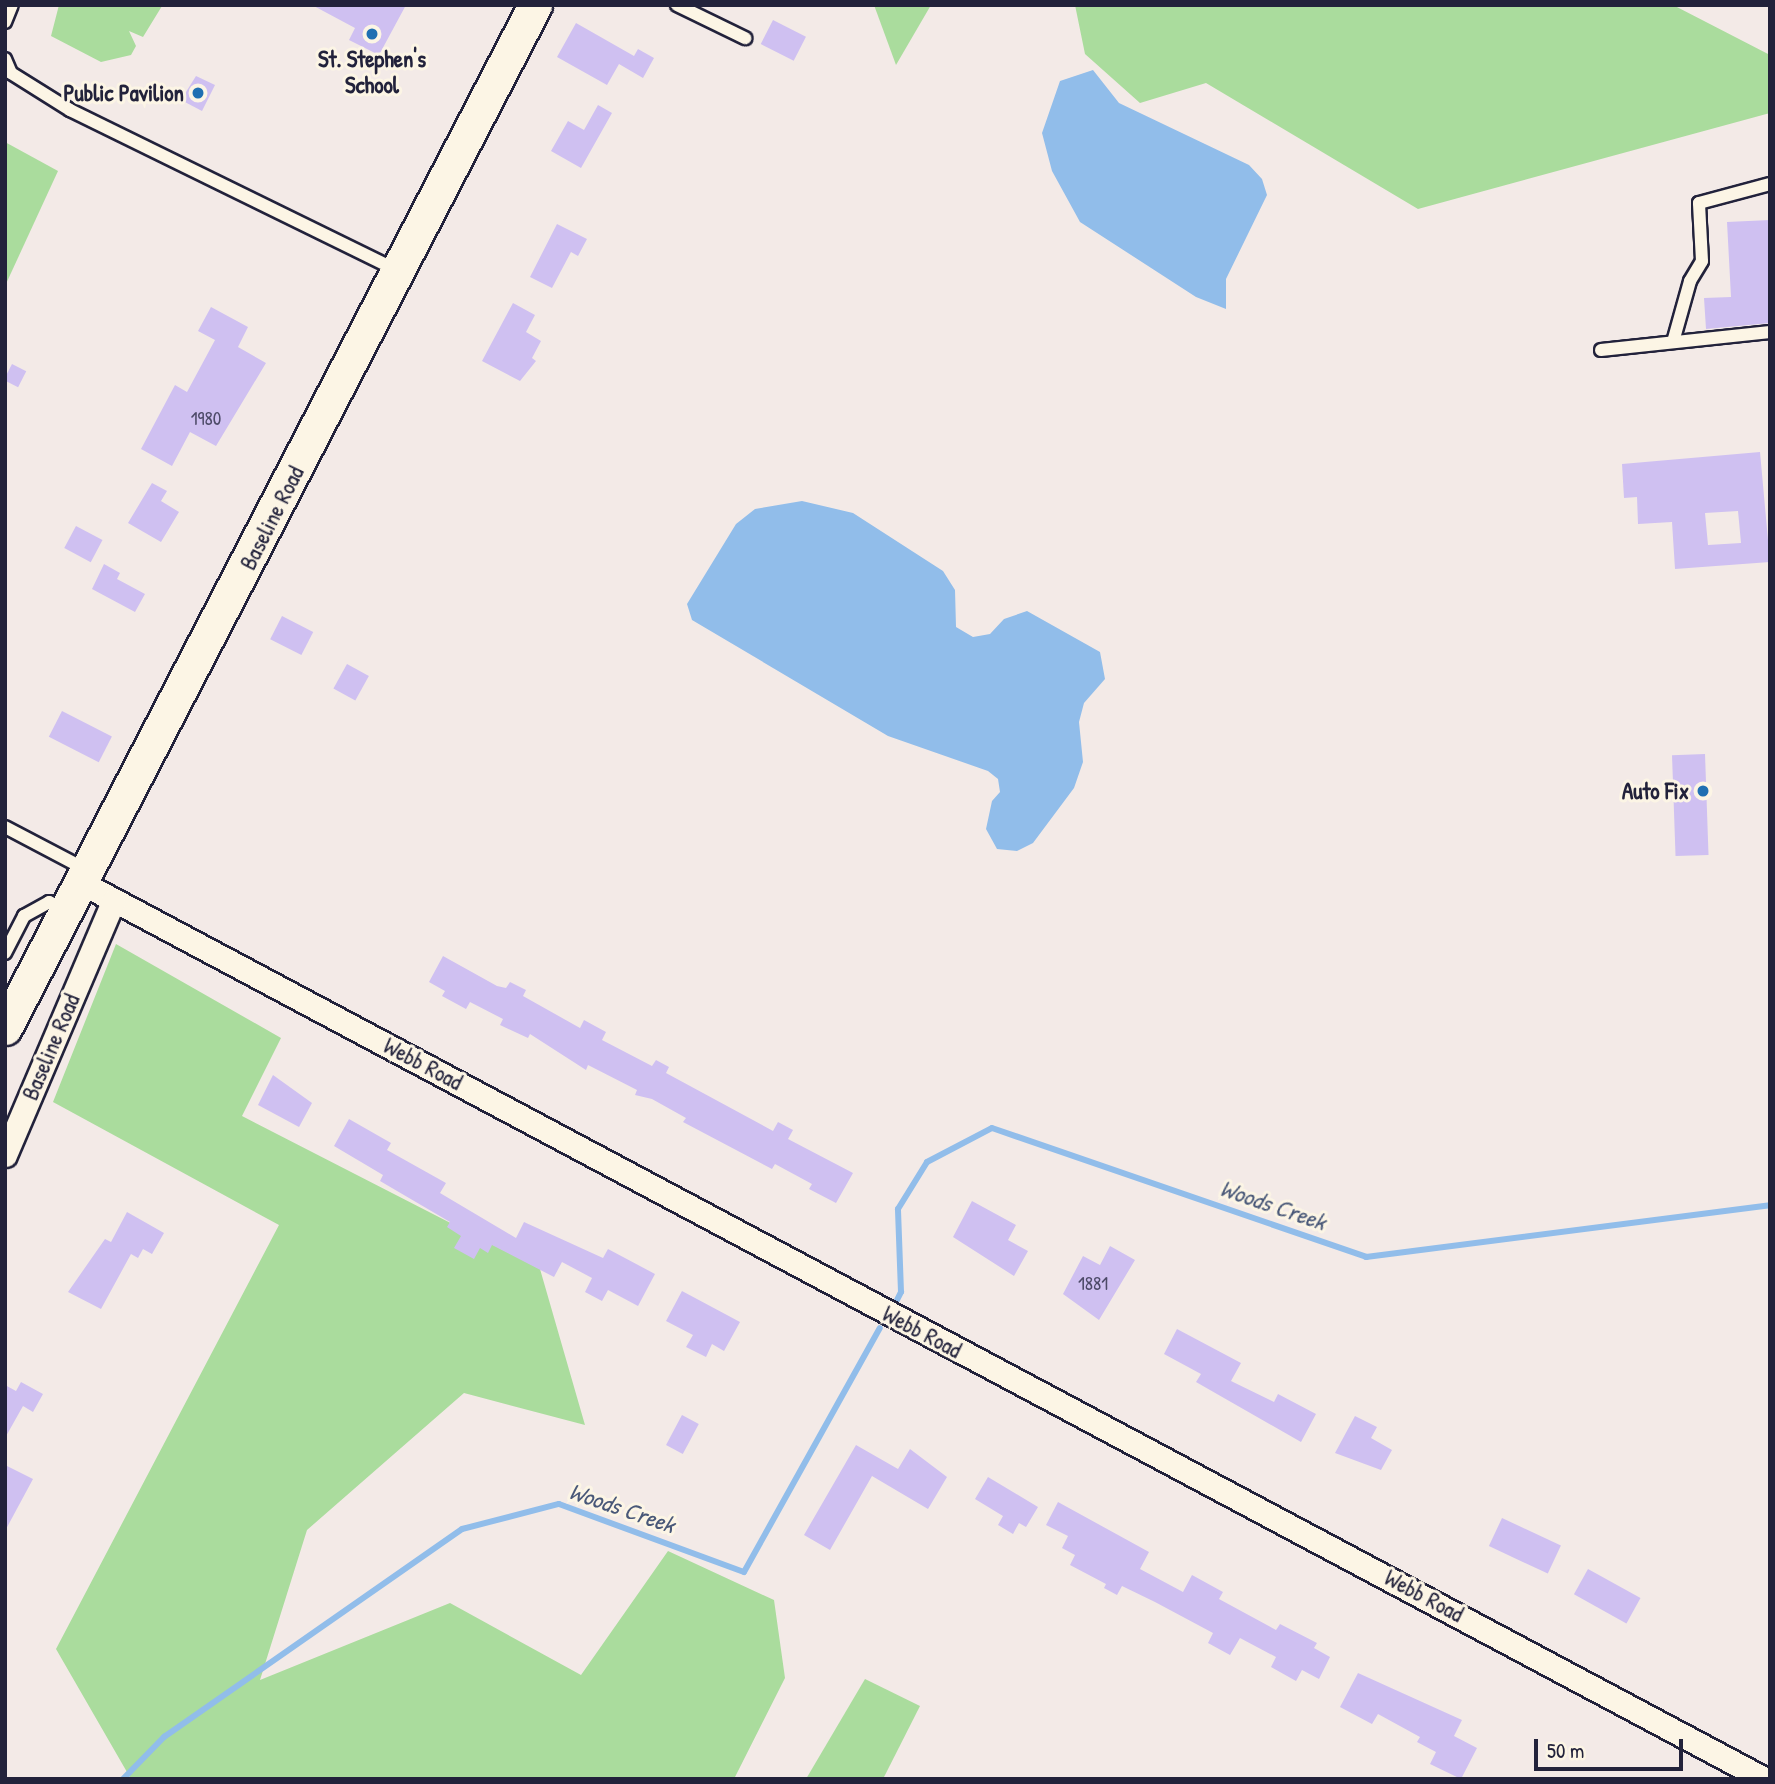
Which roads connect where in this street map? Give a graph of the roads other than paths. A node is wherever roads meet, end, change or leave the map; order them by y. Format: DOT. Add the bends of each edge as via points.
graph roads {
  1 [pos="12,5"];
  2 [pos="535,5"];
  3 [pos="677,5"];
  4 [pos="5,22"];
  5 [pos="745,38"];
  6 [pos="5,59"];
  7 [pos="1770,184"];
  8 [pos="398,271"];
  9 [pos="1770,332"];
  10 [pos="1673,342"];
  11 [pos="1601,350"];
  12 [pos="5,827"];
  13 [pos="79,888"];
  14 [pos="114,900"];
  15 [pos="5,953"];
  16 [pos="5,1028"];
  17 [pos="5,1155"];
  18 [pos="1764,1779"];
  1 -- 4 [label="lane"];
  2 -- 8 [label="street, Baseline Road"];
  3 -- 5 [label="lane"];
  6 -- 8 [label="lane" via="11,72 70,110"];
  7 -- 10 [label="lane" via="1699,203 1702,261 1690,281"];
  8 -- 13 [label="street, Baseline Road"];
  9 -- 10 [label="lane"];
  10 -- 11 [label="lane"];
  12 -- 13 [label="lane"];
  13 -- 14 [label="street, Webb Road"];
  13 -- 15 [label="lane" via="24,916"];
  13 -- 16 [label="street, Baseline Road"];
  14 -- 17 [label="street, Baseline Road"];
  14 -- 18 [label="street, Webb Road"];
}
